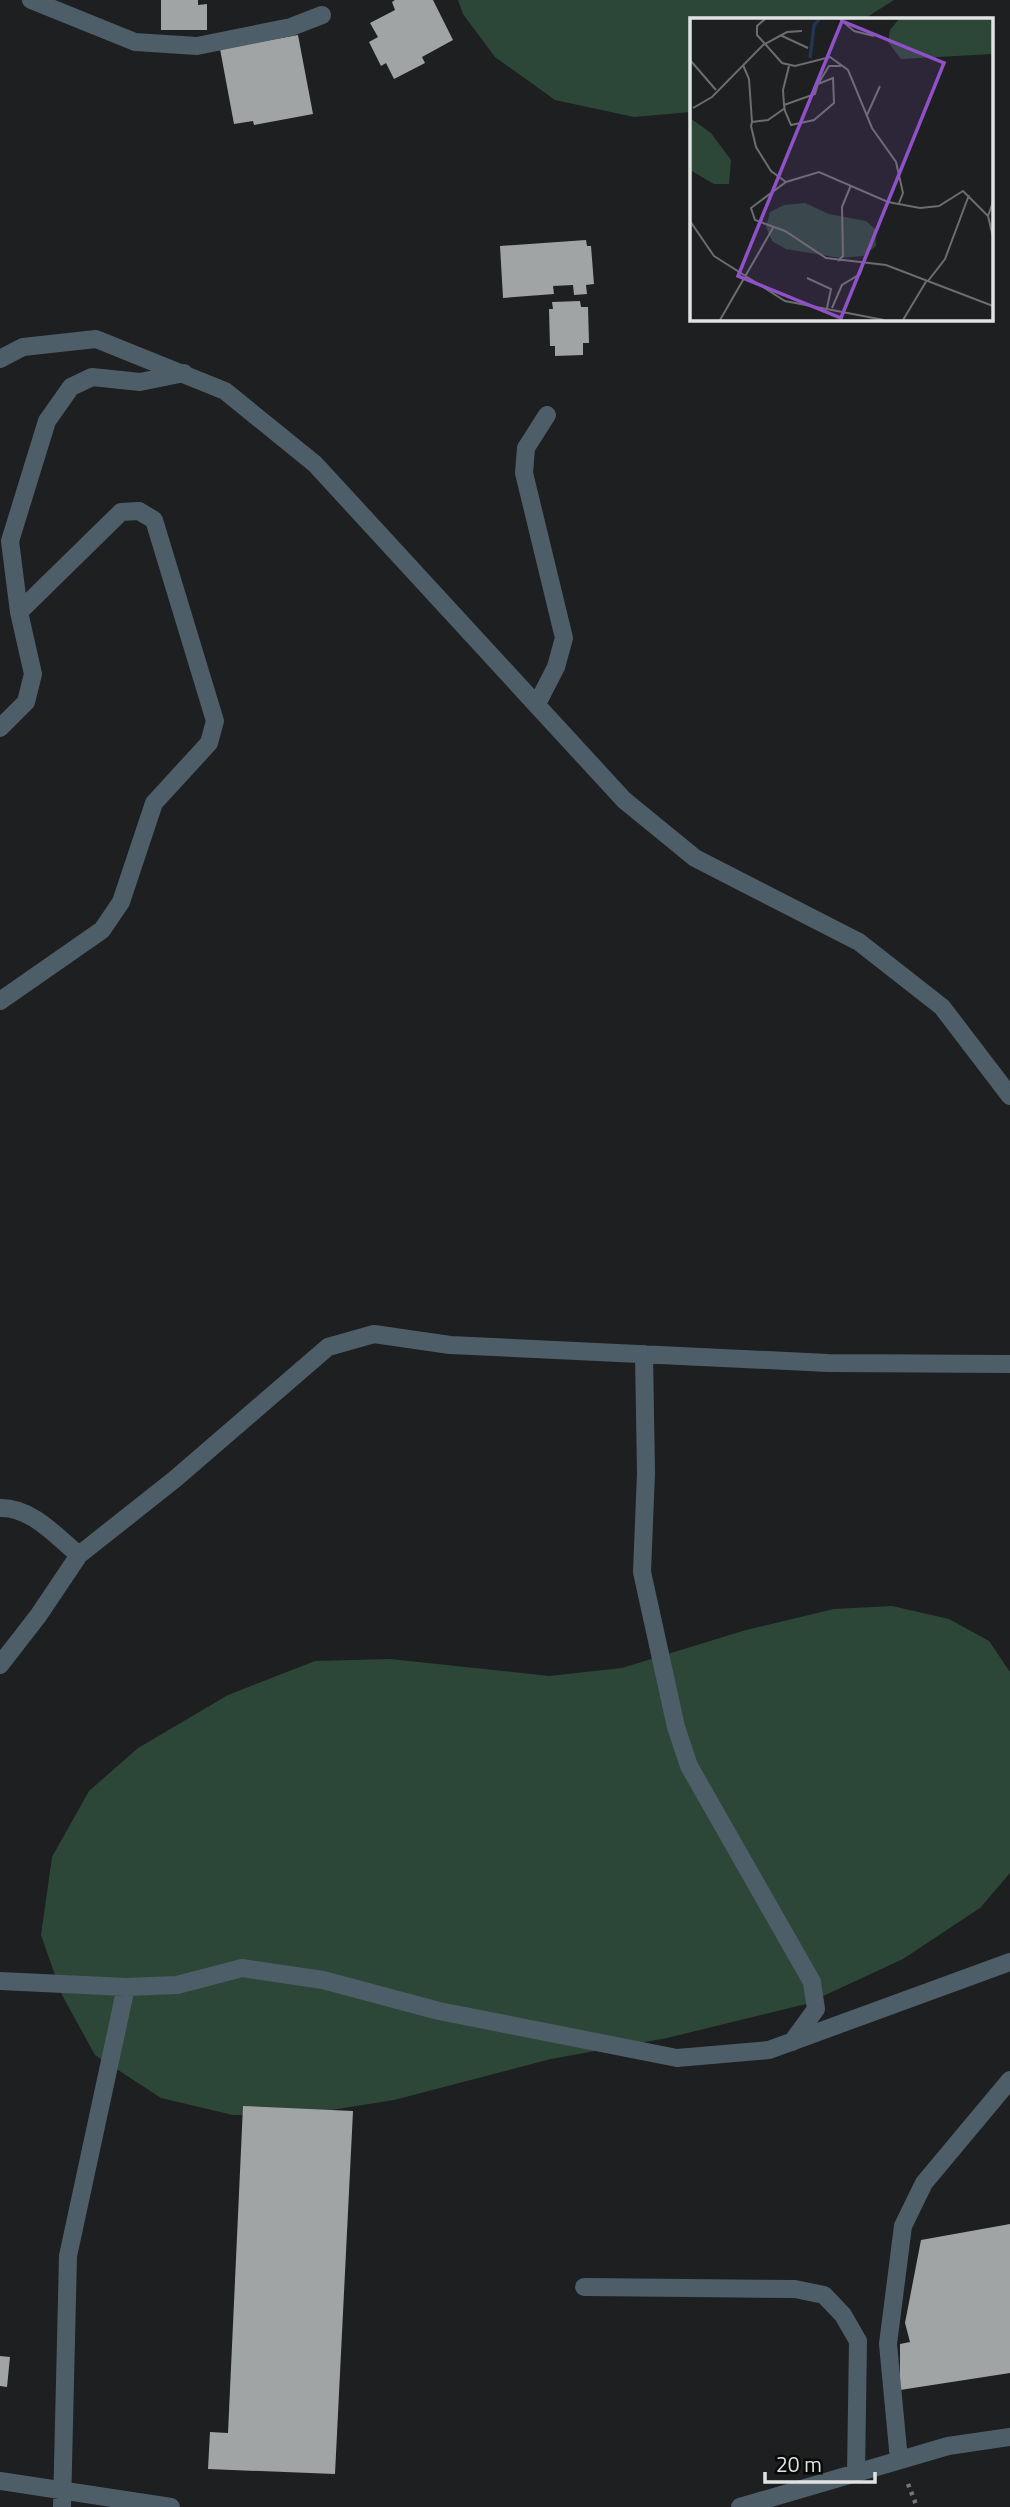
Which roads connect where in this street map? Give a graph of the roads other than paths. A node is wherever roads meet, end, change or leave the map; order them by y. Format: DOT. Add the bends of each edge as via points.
graph roads {
  1 [pos="31,0"];
  2 [pos="322,15"];
  3 [pos="0,359"];
  4 [pos="184,373"];
  5 [pos="547,415"];
  6 [pos="19,611"];
  7 [pos="537,704"];
  8 [pos="0,728"];
  9 [pos="0,1001"];
  10 [pos="1010,1096"];
  11 [pos="644,1354"];
  12 [pos="1010,1364"];
  13 [pos="0,1508"];
  14 [pos="79,1555"];
  15 [pos="0,1665"];
  16 [pos="1010,1962"];
  17 [pos="0,1980"];
  18 [pos="126,1987"];
  19 [pos="792,2042"];
  20 [pos="1010,2080"];
  21 [pos="584,2287"];
  22 [pos="1010,2437"];
  23 [pos="899,2460"];
  24 [pos="856,2473"];
  25 [pos="0,2481"];
  26 [pos="62,2498"];
  27 [pos="171,2507"];
  28 [pos="740,2507"];
  1 -- 2 [label="street" via="135,42 197,46 291,27"];
  3 -- 4 [label="street" via="23,346 96,339"];
  4 -- 6 [label="street" via="141,382 92,377 71,387 47,421 10,541"];
  4 -- 7 [label="street" via="225,391 315,464"];
  5 -- 7 [label="street" via="526,448 524,473 564,638 556,667"];
  6 -- 8 [label="street" via="33,674 26,702"];
  6 -- 9 [label="street" via="121,512 139,511 154,520 215,721 209,743 154,803 121,902 102,930"];
  7 -- 10 [label="street" via="624,800 695,858 859,942 942,1007"];
  11 -- 12 [label="street" via="828,1363"];
  11 -- 14 [label="street" via="450,1345 374,1334 328,1347"];
  11 -- 19 [label="street" via="642,1572 689,1766 812,1982 816,2009"];
  13 -- 14 [label="street" via="11,1507 36,1519"];
  14 -- 15 [label="street"];
  16 -- 19 [label="street"];
  17 -- 18 [label="street"];
  18 -- 19 [label="street" via="177,1984 242,1968 323,1980 439,2011 677,2058 769,2050"];
  18 -- 26 [label="street" via="68,2256"];
  20 -- 23 [label="street" via="924,2183 903,2226 888,2344"];
  21 -- 24 [label="street" via="795,2289 824,2295 858,2341"];
  22 -- 23 [label="street" via="948,2446"];
  23 -- 24 [label="street"];
  24 -- 28 [label="street"];
  25 -- 26 [label="street"];
  26 -- 27 [label="street"];
}
